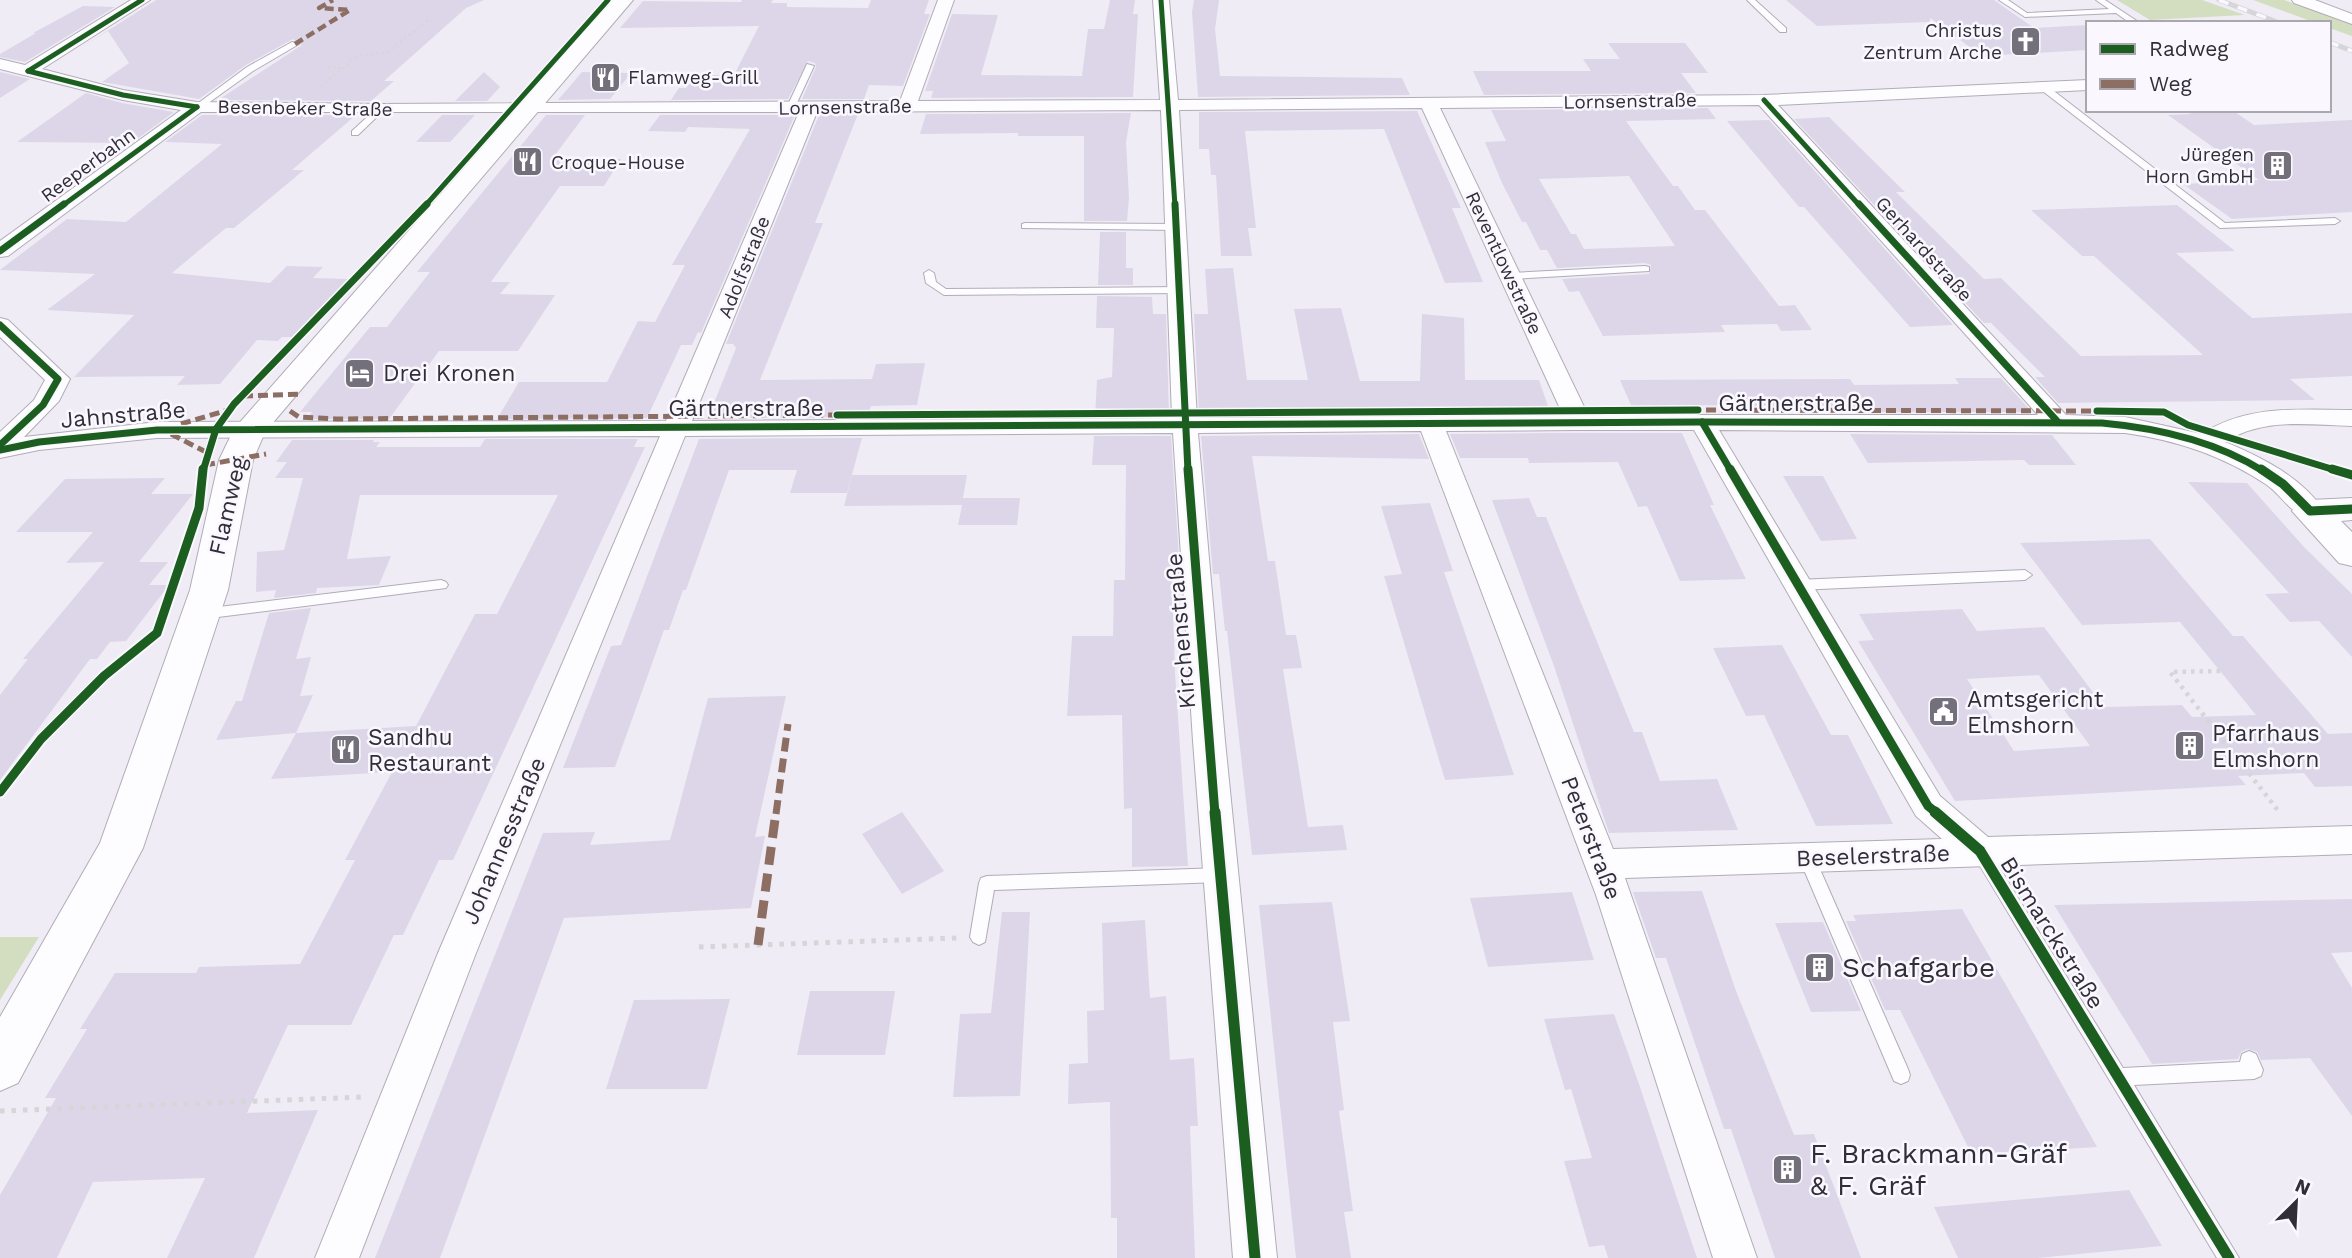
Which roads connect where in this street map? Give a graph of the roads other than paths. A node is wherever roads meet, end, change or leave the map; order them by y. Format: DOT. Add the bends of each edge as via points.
graph roads {
  1 [pos="142,0"];
  2 [pos="623,0"];
  3 [pos="946,0"];
  4 [pos="1161,0"];
  5 [pos="1751,0"];
  6 [pos="2003,0"];
  7 [pos="2100,0"];
  8 [pos="2300,0"];
  9 [pos="2117,10"];
  10 [pos="2352,19"];
  11 [pos="2133,21"];
  12 [pos="1783,30"];
  13 [pos="295,44"];
  14 [pos="0,64"];
  15 [pos="810,66"];
  16 [pos="28,71"];
  17 [pos="2086,85"];
  18 [pos="2043,87"];
  19 [pos="1764,100"];
  20 [pos="1428,102"];
  21 [pos="1166,105"];
  22 [pos="907,106"];
  23 [pos="197,107"];
  24 [pos="800,107"];
  25 [pos="530,108"];
  26 [pos="381,109"];
  27 [pos="355,133"];
  28 [pos="2335,221"];
  29 [pos="1025,226"];
  30 [pos="1177,227"];
  31 [pos="0,251"];
  32 [pos="1645,268"];
  33 [pos="929,273"];
  34 [pos="1511,276"];
  35 [pos="1180,290"];
  36 [pos="0,325"];
  37 [pos="2352,418"];
  38 [pos="1702,422"];
  39 [pos="2058,422"];
  40 [pos="1431,424"];
  41 [pos="1580,424"];
  42 [pos="1185,426"];
  43 [pos="678,427"];
  44 [pos="250,429"];
  45 [pos="2204,444"];
  46 [pos="0,447"];
  47 [pos="2352,509"];
  48 [pos="2310,511"];
  49 [pos="2352,554"];
  50 [pos="2025,575"];
  51 [pos="1797,584"];
  52 [pos="441,585"];
  53 [pos="201,614"];
  54 [pos="2352,840"];
  55 [pos="1980,851"];
  56 [pos="1807,858"];
  57 [pos="1603,864"];
  58 [pos="1223,875"];
  59 [pos="979,937"];
  60 [pos="2249,1060"];
  61 [pos="0,1066"];
  62 [pos="1901,1074"];
  63 [pos="2118,1077"];
  64 [pos="337,1258"];
  65 [pos="1255,1258"];
  66 [pos="1735,1258"];
  67 [pos="2229,1258"];
  1 -- 16 [label="street"];
  2 -- 25 [label="main road, Flamweg"];
  3 -- 22 [label="street"];
  4 -- 21 [label="street, Kirchenstraße"];
  5 -- 12 [label="lane"];
  6 -- 9 [label="lane" via="2025,15"];
  7 -- 9 [label="lane"];
  8 -- 10 [label="street"];
  9 -- 11 [label="lane"];
  13 -- 23 [label="lane"];
  14 -- 16 [label="street, Besenbeker Straße"];
  15 -- 24 [label="lane"];
  16 -- 23 [label="street, Besenbeker Straße" via="122,95"];
  17 -- 18 [label="street, Lornsenstraße"];
  18 -- 19 [label="street, Lornsenstraße"];
  18 -- 28 [label="lane" via="2223,226"];
  19 -- 20 [label="street, Lornsenstraße"];
  19 -- 39 [label="street, Gerhardstraße"];
  20 -- 21 [label="street, Lornsenstraße"];
  20 -- 34 [label="street, Reventlowstraße"];
  21 -- 22 [label="street, Lornsenstraße"];
  21 -- 30 [label="street, Kirchenstraße"];
  22 -- 24 [label="street, Lornsenstraße"];
  23 -- 26 [label="street, Besenbeker Straße"];
  23 -- 31 [label="street, Reeperbahn"];
  24 -- 25 [label="street, Lornsenstraße"];
  24 -- 43 [label="street, Adolfstraße"];
  25 -- 26 [label="street, Besenbeker Straße"];
  25 -- 44 [label="main road, Flamweg"];
  26 -- 27 [label="lane"];
  29 -- 30 [label="lane"];
  30 -- 35 [label="street, Kirchenstraße"];
  32 -- 34 [label="lane"];
  33 -- 35 [label="lane" via="931,284 944,292"];
  34 -- 41 [label="street, Reventlowstraße"];
  35 -- 42 [label="street, Kirchenstraße"];
  36 -- 46 [label="street" via="58,379 47,400"];
  37 -- 45 [label="street" via="2244,422"];
  38 -- 39 [label="street, Gärtnerstraße"];
  38 -- 41 [label="street, Gärtnerstraße"];
  38 -- 51 [label="street, Bismarckstraße"];
  39 -- 45 [label="street, Gärtnerstraße" via="2126,424"];
  40 -- 41 [label="street, Gärtnerstraße"];
  40 -- 42 [label="street, Gärtnerstraße"];
  40 -- 57 [label="street, Peterstraße"];
  42 -- 43 [label="street, Gärtnerstraße"];
  42 -- 58 [label="street, Kirchenstraße"];
  43 -- 44 [label="street, Gärtnerstraße"];
  43 -- 64 [label="street, Johannesstraße" via="457,953"];
  44 -- 46 [label="street, Jahnstraße" via="157,430"];
  44 -- 53 [label="main road, Flamweg" via="236,460"];
  45 -- 48 [label="street, Gärtnerstraße" via="2267,473"];
  47 -- 48 [label="main road"];
  48 -- 49 [label="main road"];
  50 -- 51 [label="lane"];
  51 -- 55 [label="street, Bismarckstraße" via="1928,806"];
  52 -- 53 [label="lane"];
  53 -- 61 [label="main road, Flamweg" via="121,848"];
  54 -- 55 [label="street, Beselerstraße"];
  55 -- 56 [label="street, Beselerstraße"];
  55 -- 63 [label="lane, Bismarckstraße"];
  56 -- 57 [label="street, Beselerstraße"];
  56 -- 62 [label="lane"];
  57 -- 66 [label="street, Peterstraße"];
  58 -- 59 [label="lane" via="987,884"];
  58 -- 65 [label="street, Kirchenstraße"];
  60 -- 63 [label="lane" via="2254,1070"];
  63 -- 67 [label="lane, Bismarckstraße"];
}
